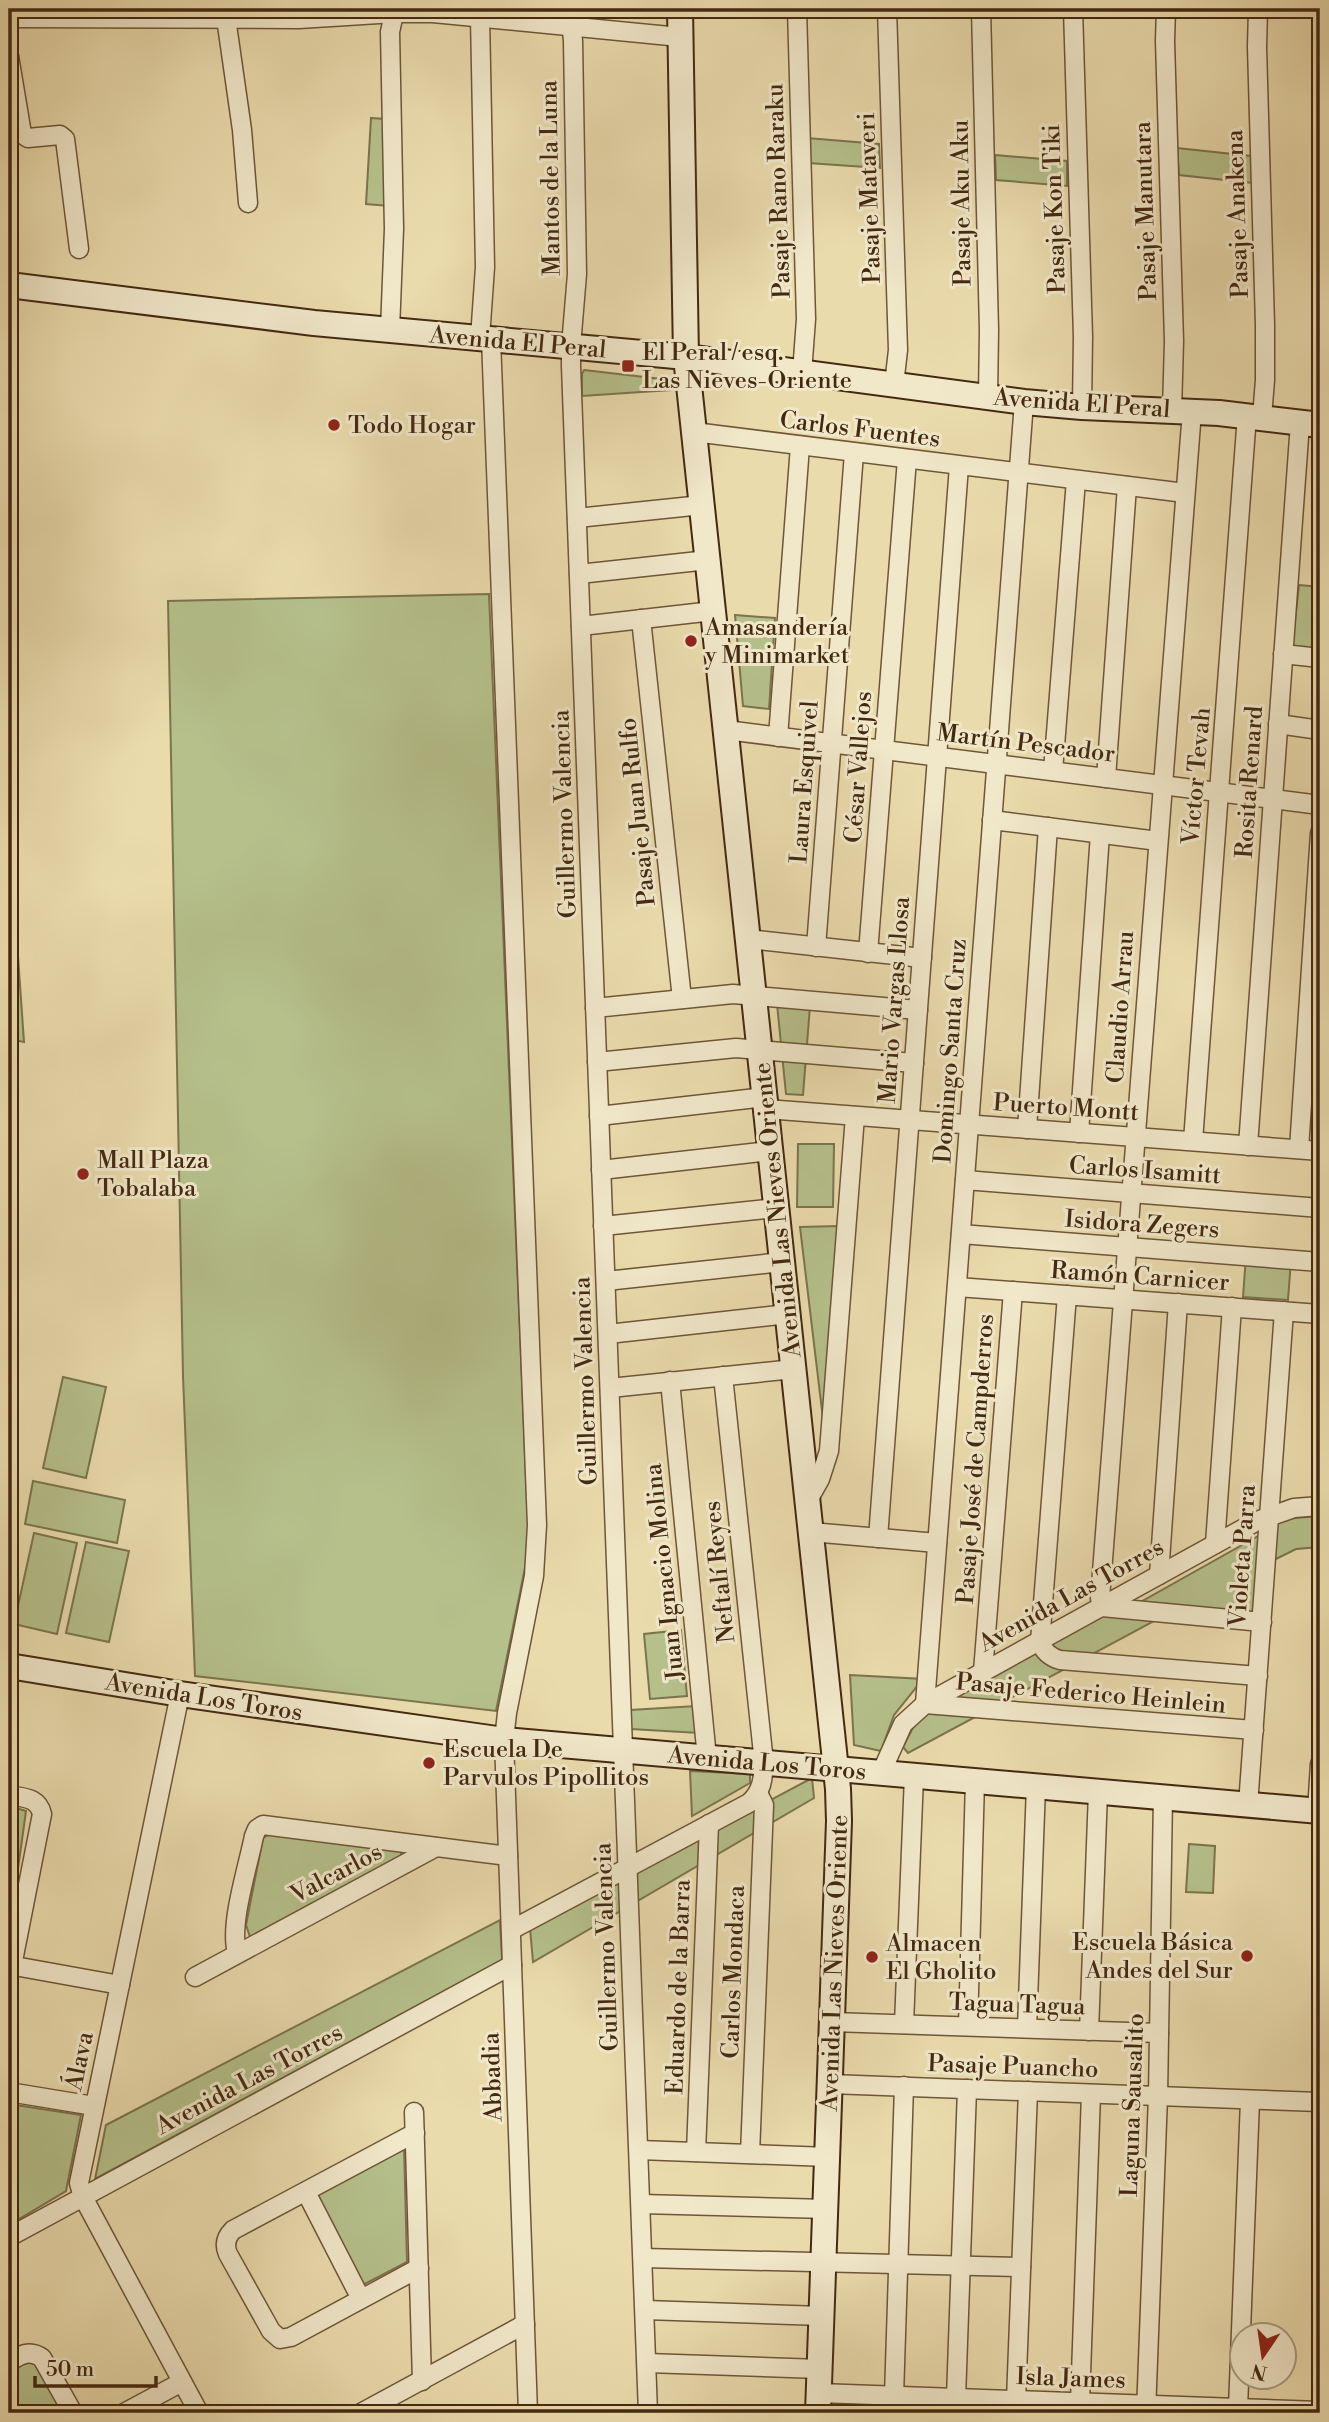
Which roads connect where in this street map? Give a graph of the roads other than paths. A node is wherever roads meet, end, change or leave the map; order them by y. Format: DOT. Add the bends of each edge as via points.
graph roads {
  1 [pos="680,9"];
  2 [pos="797,9"];
  3 [pos="887,9"];
  4 [pos="981,9"];
  5 [pos="1073,9"];
  6 [pos="1166,9"];
  7 [pos="1258,9"];
  8 [pos="395,11"];
  9 [pos="480,17"];
  10 [pos="570,17"];
  11 [pos="226,18"];
  12 [pos="9,19"];
  13 [pos="680,37"];
  14 [pos="9,56"];
  15 [pos="247,203"];
  16 [pos="79,249"];
  17 [pos="9,285"];
  18 [pos="390,330"];
  19 [pos="485,338"];
  20 [pos="571,346"];
  21 [pos="686,357"];
  22 [pos="802,373"];
  23 [pos="894,385"];
  24 [pos="988,397"];
  25 [pos="1024,402"];
  26 [pos="1082,407"];
  27 [pos="1182,411"];
  28 [pos="1255,416"];
  29 [pos="1310,424"];
  30 [pos="694,432"];
  31 [pos="800,446"];
  32 [pos="854,453"];
  33 [pos="907,459"];
  34 [pos="959,466"];
  35 [pos="1019,474"];
  36 [pos="1076,480"];
  37 [pos="1126,486"];
  38 [pos="1185,493"];
  39 [pos="702,505"];
  40 [pos="577,517"];
  41 [pos="708,560"];
  42 [pos="579,574"];
  43 [pos="713,611"];
  44 [pos="641,619"];
  45 [pos="581,626"];
  46 [pos="1283,654"];
  47 [pos="1320,659"];
  48 [pos="1278,724"];
  49 [pos="726,730"];
  50 [pos="1320,730"];
  51 [pos="778,737"];
  52 [pos="831,743"];
  53 [pos="884,750"];
  54 [pos="937,757"];
  55 [pos="997,764"];
  56 [pos="1053,771"];
  57 [pos="1105,778"];
  58 [pos="1162,785"];
  59 [pos="1219,792"];
  60 [pos="1272,799"];
  61 [pos="1320,805"];
  62 [pos="992,820"];
  63 [pos="1048,827"];
  64 [pos="1320,833"];
  65 [pos="1100,834"];
  66 [pos="1158,841"];
  67 [pos="748,939"];
  68 [pos="816,947"];
  69 [pos="868,953"];
  70 [pos="922,958"];
  71 [pos="754,996"];
  72 [pos="682,999"];
  73 [pos="596,1008"];
  74 [pos="918,1010"];
  75 [pos="760,1050"];
  76 [pos="597,1062"];
  77 [pos="914,1063"];
  78 [pos="765,1103"];
  79 [pos="600,1116"];
  80 [pos="855,1116"];
  81 [pos="910,1120"];
  82 [pos="969,1124"];
  83 [pos="1027,1129"];
  84 [pos="1079,1133"];
  85 [pos="1135,1137"];
  86 [pos="1193,1141"];
  87 [pos="1248,1146"];
  88 [pos="1299,1149"];
  89 [pos="770,1151"];
  90 [pos="1320,1151"];
  91 [pos="601,1170"];
  92 [pos="965,1180"];
  93 [pos="1130,1193"];
  94 [pos="776,1208"];
  95 [pos="1320,1208"];
  96 [pos="603,1226"];
  97 [pos="961,1234"];
  98 [pos="1126,1247"];
  99 [pos="782,1262"];
  100 [pos="1320,1262"];
  101 [pos="606,1281"];
  102 [pos="957,1287"];
  103 [pos="1013,1291"];
  104 [pos="1067,1295"];
  105 [pos="1122,1299"];
  106 [pos="1178,1303"];
  107 [pos="1232,1307"];
  108 [pos="1284,1311"];
  109 [pos="788,1314"];
  110 [pos="1320,1314"];
  111 [pos="608,1334"];
  112 [pos="793,1368"];
  113 [pos="723,1376"];
  114 [pos="670,1381"];
  115 [pos="610,1388"];
  116 [pos="807,1502"];
  117 [pos="1320,1506"];
  118 [pos="1269,1516"];
  119 [pos="811,1532"];
  120 [pos="878,1538"];
  121 [pos="937,1543"];
  122 [pos="1215,1544"];
  123 [pos="1159,1575"];
  124 [pos="1101,1607"];
  125 [pos="1262,1622"];
  126 [pos="1040,1642"];
  127 [pos="9,1666"];
  128 [pos="983,1672"];
  129 [pos="1258,1676"];
  130 [pos="180,1694"];
  131 [pos="925,1704"];
  132 [pos="1254,1730"];
  133 [pos="504,1740"];
  134 [pos="623,1750"];
  135 [pos="707,1758"];
  136 [pos="764,1763"];
  137 [pos="1320,1765"];
  138 [pos="836,1769"];
  139 [pos="881,1773"];
  140 [pos="914,1776"];
  141 [pos="975,1781"];
  142 [pos="1036,1786"];
  143 [pos="1098,1792"];
  144 [pos="758,1793"];
  145 [pos="9,1795"];
  146 [pos="1163,1797"];
  147 [pos="1248,1805"];
  148 [pos="1318,1811"];
  149 [pos="709,1824"];
  150 [pos="436,1847"];
  151 [pos="508,1856"];
  152 [pos="628,1867"];
  153 [pos="511,1930"];
  154 [pos="237,1953"];
  155 [pos="512,1965"];
  156 [pos="10,1966"];
  157 [pos="195,1977"];
  158 [pos="120,1985"];
  159 [pos="832,2022"];
  160 [pos="904,2024"];
  161 [pos="968,2026"];
  162 [pos="1027,2028"];
  163 [pos="1089,2031"];
  164 [pos="1159,2033"];
  165 [pos="830,2084"];
  166 [pos="904,2086"];
  167 [pos="967,2089"];
  168 [pos="1028,2091"];
  169 [pos="9,2092"];
  170 [pos="1091,2094"];
  171 [pos="1158,2096"];
  172 [pos="1250,2100"];
  173 [pos="1320,2102"];
  174 [pos="94,2106"];
  175 [pos="415,2112"];
  176 [pos="415,2133"];
  177 [pos="639,2150"];
  178 [pos="696,2152"];
  179 [pos="750,2154"];
  180 [pos="828,2157"];
  181 [pos="306,2192"];
  182 [pos="83,2197"];
  183 [pos="641,2204"];
  184 [pos="826,2209"];
  185 [pos="9,2237"];
  186 [pos="643,2258"];
  187 [pos="824,2262"];
  188 [pos="898,2264"];
  189 [pos="960,2265"];
  190 [pos="1021,2267"];
  191 [pos="419,2268"];
  192 [pos="361,2299"];
  193 [pos="645,2310"];
  194 [pos="822,2316"];
  195 [pos="525,2324"];
  196 [pos="9,2362"];
  197 [pos="646,2363"];
  198 [pos="422,2381"];
  199 [pos="182,2382"];
  200 [pos="819,2392"];
  201 [pos="894,2396"];
  202 [pos="956,2398"];
  203 [pos="1016,2400"];
  204 [pos="1080,2402"];
  205 [pos="1238,2408"];
  206 [pos="1146,2409"];
  207 [pos="1320,2411"];
  208 [pos="73,2413"];
  209 [pos="124,2413"];
  210 [pos="199,2413"];
  211 [pos="361,2413"];
  212 [pos="528,2413"];
  213 [pos="648,2413"];
  1 -- 13 [label="street, Avenida Las Nieves Oriente"];
  2 -- 22 [label="street, Pasaje Rano Raraku" via="806,318"];
  3 -- 23 [label="street, Pasaje Mataveri" via="898,350"];
  4 -- 24 [label="street, Pasaje Aku Aku"];
  5 -- 26 [label="street, Pasaje Kon Tiki"];
  6 -- 27 [label="street, Pasaje Manutara" via="1174,341"];
  7 -- 28 [label="street, Pasaje Anakena" via="1266,359"];
  8 -- 9 [label="street"];
  8 -- 11 [label="street" via="299,19"];
  8 -- 18 [label="street" via="390,32 394,229"];
  9 -- 10 [label="street"];
  9 -- 19 [label="street, Abbadia"];
  10 -- 13 [label="street"];
  10 -- 20 [label="street, Mantos de la Luna" via="577,274"];
  11 -- 12 [label="street"];
  11 -- 15 [label="street"];
  13 -- 21 [label="street, Avenida Las Nieves Oriente"];
  14 -- 16 [label="street" via="22,134 65,139"];
  17 -- 18 [label="street, Avenida El Peral"];
  18 -- 19 [label="street, Avenida El Peral"];
  19 -- 20 [label="street, Avenida El Peral"];
  19 -- 133 [label="street, Abbadia" via="537,1533 534,1576"];
  20 -- 21 [label="street, Avenida El Peral"];
  20 -- 40 [label="street, Guillermo Valencia"];
  21 -- 22 [label="street, Avenida El Peral"];
  21 -- 30 [label="street, Avenida Las Nieves Oriente"];
  22 -- 23 [label="street, Avenida El Peral"];
  23 -- 24 [label="street, Avenida El Peral"];
  24 -- 25 [label="street, Avenida El Peral"];
  25 -- 26 [label="street, Avenida El Peral"];
  25 -- 35 [label="street, Domingo Santa Cruz"];
  26 -- 27 [label="street, Avenida El Peral"];
  27 -- 28 [label="street, Avenida El Peral"];
  27 -- 38 [label="street, Claudio Arrau"];
  28 -- 29 [label="street, Avenida El Peral"];
  28 -- 59 [label="street, Víctor Tevah"];
  29 -- 46 [label="street, Rosita Renard"];
  30 -- 31 [label="street, Carlos Fuentes"];
  30 -- 39 [label="street, Avenida Las Nieves Oriente"];
  31 -- 32 [label="street, Carlos Fuentes"];
  31 -- 51 [label="street"];
  32 -- 33 [label="street, Carlos Fuentes"];
  32 -- 52 [label="street, Laura Esquivel"];
  33 -- 34 [label="street, Carlos Fuentes"];
  33 -- 53 [label="street, César Vallejos"];
  34 -- 35 [label="street, Carlos Fuentes"];
  34 -- 54 [label="street, Mario Vargas Llosa"];
  35 -- 36 [label="street, Carlos Fuentes"];
  35 -- 55 [label="street, Domingo Santa Cruz"];
  36 -- 37 [label="street, Carlos Fuentes"];
  36 -- 56 [label="street"];
  37 -- 38 [label="street, Carlos Fuentes"];
  37 -- 57 [label="street"];
  38 -- 58 [label="street, Claudio Arrau"];
  39 -- 40 [label="street"];
  39 -- 41 [label="street, Avenida Las Nieves Oriente"];
  40 -- 42 [label="street, Guillermo Valencia"];
  41 -- 42 [label="street"];
  41 -- 43 [label="street, Avenida Las Nieves Oriente"];
  42 -- 45 [label="street, Guillermo Valencia"];
  43 -- 44 [label="street"];
  43 -- 49 [label="street, Avenida Las Nieves Oriente"];
  44 -- 45 [label="street"];
  44 -- 72 [label="street, Pasaje Juan Rulfo"];
  45 -- 73 [label="street, Guillermo Valencia"];
  46 -- 47 [label="street"];
  46 -- 48 [label="street, Rosita Renard"];
  48 -- 50 [label="street"];
  48 -- 60 [label="street, Rosita Renard"];
  49 -- 51 [label="street, Martín Pescador"];
  49 -- 67 [label="street, Avenida Las Nieves Oriente"];
  51 -- 52 [label="street, Martín Pescador"];
  52 -- 53 [label="street, Martín Pescador"];
  52 -- 68 [label="street, Laura Esquivel"];
  53 -- 54 [label="street, Martín Pescador"];
  53 -- 69 [label="street, César Vallejos"];
  54 -- 55 [label="street, Martín Pescador"];
  54 -- 70 [label="street, Mario Vargas Llosa"];
  55 -- 56 [label="street, Martín Pescador"];
  55 -- 62 [label="street, Domingo Santa Cruz"];
  56 -- 57 [label="street, Martín Pescador"];
  57 -- 58 [label="street, Martín Pescador"];
  58 -- 59 [label="street, Martín Pescador"];
  58 -- 66 [label="street, Claudio Arrau"];
  59 -- 60 [label="street, Martín Pescador"];
  59 -- 86 [label="street, Víctor Tevah"];
  60 -- 61 [label="street, Martín Pescador"];
  60 -- 87 [label="street, Rosita Renard"];
  62 -- 63 [label="street"];
  62 -- 82 [label="street, Domingo Santa Cruz"];
  63 -- 65 [label="street"];
  63 -- 83 [label="street"];
  64 -- 88 [label="street"];
  65 -- 66 [label="street"];
  65 -- 84 [label="street"];
  66 -- 85 [label="street, Claudio Arrau"];
  67 -- 68 [label="street"];
  67 -- 71 [label="street, Avenida Las Nieves Oriente"];
  68 -- 69 [label="street"];
  69 -- 70 [label="street"];
  70 -- 74 [label="street, Mario Vargas Llosa"];
  71 -- 72 [label="street"];
  71 -- 74 [label="street"];
  71 -- 75 [label="street, Avenida Las Nieves Oriente"];
  72 -- 73 [label="street"];
  73 -- 76 [label="street, Guillermo Valencia"];
  74 -- 77 [label="street, Mario Vargas Llosa"];
  75 -- 76 [label="street" via="736,1048"];
  75 -- 77 [label="street"];
  75 -- 78 [label="street, Avenida Las Nieves Oriente"];
  76 -- 79 [label="street, Guillermo Valencia"];
  77 -- 81 [label="street, Mario Vargas Llosa"];
  78 -- 79 [label="street, Puerto Montt"];
  78 -- 80 [label="street, Puerto Montt"];
  78 -- 89 [label="street, Avenida Las Nieves Oriente"];
  79 -- 91 [label="street, Guillermo Valencia"];
  80 -- 81 [label="street, Puerto Montt"];
  80 -- 116 [label="street" via="829,1451"];
  81 -- 82 [label="street, Puerto Montt"];
  81 -- 120 [label="street, Mario Vargas Llosa"];
  82 -- 83 [label="street, Puerto Montt"];
  82 -- 92 [label="street, Domingo Santa Cruz"];
  83 -- 84 [label="street, Puerto Montt"];
  84 -- 85 [label="street, Puerto Montt"];
  85 -- 86 [label="street, Puerto Montt"];
  85 -- 93 [label="street, Claudio Arrau"];
  86 -- 87 [label="street, Puerto Montt"];
  87 -- 88 [label="street, Puerto Montt"];
  88 -- 90 [label="street, Puerto Montt"];
  89 -- 91 [label="street"];
  89 -- 94 [label="street, Avenida Las Nieves Oriente"];
  91 -- 96 [label="street, Guillermo Valencia"];
  92 -- 93 [label="street, Carlos Isamitt"];
  92 -- 97 [label="street, Domingo Santa Cruz"];
  93 -- 95 [label="street, Carlos Isamitt"];
  93 -- 98 [label="street, Claudio Arrau"];
  94 -- 96 [label="street"];
  94 -- 99 [label="street, Avenida Las Nieves Oriente"];
  96 -- 101 [label="street, Guillermo Valencia"];
  97 -- 98 [label="street, Isidora Zegers"];
  97 -- 102 [label="street, Domingo Santa Cruz"];
  98 -- 100 [label="street, Isidora Zegers"];
  98 -- 105 [label="street, Claudio Arrau"];
  99 -- 101 [label="street"];
  99 -- 109 [label="street, Avenida Las Nieves Oriente"];
  101 -- 111 [label="street, Guillermo Valencia"];
  102 -- 103 [label="street, Ramón Carnicer"];
  102 -- 121 [label="street, Domingo Santa Cruz"];
  103 -- 104 [label="street, Ramón Carnicer"];
  103 -- 128 [label="street, Pasaje José de Campderros"];
  104 -- 105 [label="street, Ramón Carnicer"];
  104 -- 126 [label="street"];
  105 -- 106 [label="street, Ramón Carnicer"];
  105 -- 124 [label="street, Claudio Arrau"];
  106 -- 107 [label="street, Ramón Carnicer"];
  106 -- 123 [label="street"];
  107 -- 108 [label="street, Ramón Carnicer"];
  107 -- 122 [label="street"];
  108 -- 110 [label="street, Ramón Carnicer"];
  108 -- 118 [label="street, Violeta Parra"];
  109 -- 111 [label="street"];
  109 -- 112 [label="street, Avenida Las Nieves Oriente"];
  111 -- 115 [label="street, Guillermo Valencia"];
  112 -- 113 [label="street"];
  112 -- 116 [label="street, Avenida Las Nieves Oriente"];
  113 -- 114 [label="street"];
  113 -- 136 [label="street, Neftalí Reyes"];
  114 -- 115 [label="street"];
  114 -- 135 [label="street, Juan Ignacio Molina"];
  115 -- 134 [label="street, Guillermo Valencia"];
  116 -- 119 [label="street, Avenida Las Nieves Oriente"];
  117 -- 118 [label="street, Avenida Las Torres"];
  118 -- 122 [label="street, Avenida Las Torres"];
  118 -- 125 [label="street, Violeta Parra"];
  119 -- 120 [label="street"];
  119 -- 138 [label="street, Avenida Las Nieves Oriente"];
  120 -- 121 [label="street"];
  121 -- 131 [label="street, Domingo Santa Cruz"];
  122 -- 123 [label="street, Avenida Las Torres"];
  123 -- 124 [label="street, Avenida Las Torres"];
  124 -- 125 [label="street"];
  124 -- 126 [label="street, Avenida Las Torres"];
  125 -- 129 [label="street, Violeta Parra"];
  126 -- 128 [label="street, Avenida Las Torres"];
  126 -- 129 [label="street" via="1048,1655 1060,1660"];
  127 -- 130 [label="street, Avenida Los Toros"];
  128 -- 131 [label="street, Avenida Las Torres"];
  129 -- 132 [label="street, Violeta Parra"];
  130 -- 133 [label="street, Avenida Los Toros"];
  130 -- 158 [label="street, Álava"];
  131 -- 132 [label="street, Pasaje Federico Heinlein"];
  131 -- 139 [label="street, Avenida Las Torres" via="903,1724"];
  132 -- 147 [label="street, Violeta Parra"];
  133 -- 134 [label="street, Avenida Los Toros"];
  133 -- 151 [label="street, Abbadia"];
  134 -- 135 [label="street, Avenida Los Toros"];
  134 -- 152 [label="street, Guillermo Valencia"];
  135 -- 136 [label="street, Avenida Los Toros"];
  136 -- 138 [label="street, Avenida Los Toros"];
  136 -- 144 [label="street"];
  137 -- 148 [label="street"];
  138 -- 139 [label="street, Avenida Los Toros"];
  138 -- 159 [label="street, Avenida Las Nieves Oriente" via="839,1821"];
  139 -- 140 [label="street, Avenida Los Toros"];
  140 -- 141 [label="street, Avenida Los Toros"];
  140 -- 160 [label="street"];
  141 -- 142 [label="street, Avenida Los Toros"];
  141 -- 161 [label="street"];
  142 -- 143 [label="street, Avenida Los Toros"];
  142 -- 162 [label="street"];
  143 -- 146 [label="street, Avenida Los Toros"];
  143 -- 163 [label="street"];
  144 -- 149 [label="street" via="749,1803"];
  144 -- 179 [label="street, Carlos Mondaca" via="764,1805"];
  145 -- 156 [label="street" via="33,1800 42,1814"];
  146 -- 147 [label="street, Avenida Los Toros"];
  146 -- 164 [label="street, Laguna Sausalito"];
  147 -- 148 [label="street, Avenida Los Toros"];
  149 -- 152 [label="street"];
  149 -- 178 [label="street, Eduardo de la Barra"];
  150 -- 151 [label="street"];
  150 -- 154 [label="street, Valcarlos"];
  150 -- 154 [label="street" via="260,1826 235,1924"];
  151 -- 153 [label="street, Abbadia"];
  152 -- 153 [label="street"];
  152 -- 177 [label="street, Guillermo Valencia"];
  153 -- 155 [label="street, Abbadia"];
  154 -- 157 [label="street, Valcarlos"];
  155 -- 182 [label="street, Avenida Las Torres"];
  155 -- 195 [label="street, Abbadia"];
  156 -- 158 [label="street"];
  158 -- 174 [label="street, Álava"];
  159 -- 160 [label="street, Tagua Tagua"];
  159 -- 165 [label="street, Avenida Las Nieves Oriente"];
  160 -- 161 [label="street, Tagua Tagua"];
  161 -- 162 [label="street, Tagua Tagua"];
  162 -- 163 [label="street, Tagua Tagua"];
  163 -- 164 [label="street, Tagua Tagua"];
  164 -- 171 [label="street, Laguna Sausalito"];
  165 -- 166 [label="street, Pasaje Puancho"];
  165 -- 180 [label="street, Avenida Las Nieves Oriente"];
  166 -- 167 [label="street, Pasaje Puancho"];
  166 -- 188 [label="street"];
  167 -- 168 [label="street, Pasaje Puancho"];
  167 -- 189 [label="street"];
  168 -- 170 [label="street, Pasaje Puancho"];
  168 -- 190 [label="street"];
  169 -- 174 [label="street"];
  170 -- 171 [label="street, Pasaje Puancho"];
  170 -- 204 [label="street"];
  171 -- 172 [label="street, Pasaje Puancho"];
  171 -- 206 [label="street, Laguna Sausalito"];
  172 -- 173 [label="street, Pasaje Puancho"];
  172 -- 205 [label="street"];
  174 -- 182 [label="street, Álava" via="79,2178"];
  175 -- 176 [label="street"];
  176 -- 181 [label="street"];
  176 -- 191 [label="street"];
  177 -- 178 [label="street"];
  177 -- 183 [label="street, Guillermo Valencia"];
  178 -- 179 [label="street"];
  179 -- 180 [label="street"];
  180 -- 184 [label="street, Avenida Las Nieves Oriente"];
  181 -- 192 [label="street"];
  181 -- 192 [label="street" via="233,2231 226,2242 228,2254 280,2339 288,2339"];
  182 -- 185 [label="street, Avenida Las Torres"];
  182 -- 199 [label="street, Álava"];
  183 -- 184 [label="street"];
  183 -- 186 [label="street, Guillermo Valencia"];
  184 -- 187 [label="street, Avenida Las Nieves Oriente"];
  186 -- 187 [label="street"];
  186 -- 193 [label="street, Guillermo Valencia"];
  187 -- 188 [label="street"];
  187 -- 194 [label="street, Avenida Las Nieves Oriente"];
  188 -- 189 [label="street"];
  188 -- 201 [label="street"];
  189 -- 190 [label="street"];
  189 -- 202 [label="street"];
  190 -- 203 [label="street"];
  191 -- 192 [label="street"];
  191 -- 198 [label="street"];
  193 -- 194 [label="street"];
  193 -- 197 [label="street, Guillermo Valencia"];
  194 -- 200 [label="street, Avenida Las Nieves Oriente"];
  195 -- 198 [label="street"];
  195 -- 212 [label="street, Abbadia"];
  196 -- 208 [label="street" via="26,2353 42,2358"];
  197 -- 200 [label="street, Isla James"];
  197 -- 213 [label="street, Guillermo Valencia"];
  198 -- 211 [label="street"];
  199 -- 209 [label="street"];
  199 -- 210 [label="street, Álava"];
  200 -- 201 [label="street, Isla James"];
  201 -- 202 [label="street, Isla James"];
  202 -- 203 [label="street, Isla James"];
  203 -- 204 [label="street, Isla James"];
  204 -- 206 [label="street, Isla James"];
  205 -- 206 [label="street, Isla James"];
  205 -- 207 [label="street, Isla James"];
}
